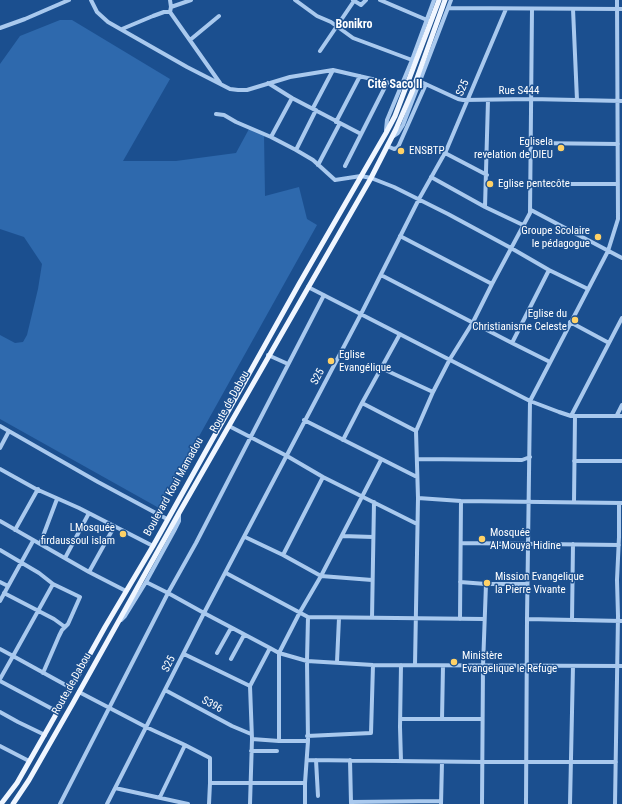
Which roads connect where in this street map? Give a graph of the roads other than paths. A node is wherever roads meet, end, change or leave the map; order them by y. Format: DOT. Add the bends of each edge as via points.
graph roads {
  1 [pos="69,0"];
  2 [pos="91,0"];
  3 [pos="170,0"];
  4 [pos="191,0"];
  5 [pos="295,0"];
  6 [pos="366,0"];
  7 [pos="380,0"];
  8 [pos="434,0"];
  9 [pos="439,0"];
  10 [pos="445,0"];
  11 [pos="451,0"];
  12 [pos="616,0"];
  13 [pos="353,1"];
  14 [pos="171,7"];
  15 [pos="448,8"];
  16 [pos="506,9"];
  17 [pos="532,9"];
  18 [pos="573,9"];
  19 [pos="616,9"];
  20 [pos="622,9"];
  21 [pos="170,12"];
  22 [pos="219,16"];
  23 [pos="427,20"];
  24 [pos="336,27"];
  25 [pos="0,28"];
  26 [pos="122,29"];
  27 [pos="190,40"];
  28 [pos="320,51"];
  29 [pos="412,60"];
  30 [pos="333,70"];
  31 [pos="360,76"];
  32 [pos="420,81"];
  33 [pos="268,83"];
  34 [pos="387,83"];
  35 [pos="221,84"];
  36 [pos="426,84"];
  37 [pos="402,86"];
  38 [pos="292,98"];
  39 [pos="531,99"];
  40 [pos="468,100"];
  41 [pos="488,100"];
  42 [pos="577,100"];
  43 [pos="617,101"];
  44 [pos="622,101"];
  45 [pos="314,109"];
  46 [pos="216,114"];
  47 [pos="338,122"];
  48 [pos="403,125"];
  49 [pos="408,127"];
  50 [pos="386,133"];
  51 [pos="361,134"];
  52 [pos="271,136"];
  53 [pos="392,137"];
  54 [pos="530,143"];
  55 [pos="618,144"];
  56 [pos="387,146"];
  57 [pos="296,150"];
  58 [pos="445,153"];
  59 [pos="318,165"];
  60 [pos="345,166"];
  61 [pos="486,175"];
  62 [pos="361,176"];
  63 [pos="432,177"];
  64 [pos="371,178"];
  65 [pos="531,184"];
  66 [pos="618,184"];
  67 [pos="419,200"];
  68 [pos="485,207"];
  69 [pos="531,210"];
  70 [pos="523,226"];
  71 [pos="400,236"];
  72 [pos="511,248"];
  73 [pos="608,251"];
  74 [pos="622,258"];
  75 [pos="549,270"];
  76 [pos="381,275"];
  77 [pos="492,284"];
  78 [pos="308,287"];
  79 [pos="588,290"];
  80 [pos="324,295"];
  81 [pos="361,314"];
  82 [pos="622,318"];
  83 [pos="473,322"];
  84 [pos="570,322"];
  85 [pos="400,334"];
  86 [pos="609,343"];
  87 [pos="512,344"];
  88 [pos="268,354"];
  89 [pos="450,359"];
  90 [pos="550,362"];
  91 [pos="288,364"];
  92 [pos="381,368"];
  93 [pos="433,392"];
  94 [pos="530,401"];
  95 [pos="362,403"];
  96 [pos="622,405"];
  97 [pos="617,415"];
  98 [pos="573,416"];
  99 [pos="622,416"];
  100 [pos="304,420"];
  101 [pos="0,426"];
  102 [pos="228,426"];
  103 [pos="9,431"];
  104 [pos="416,431"];
  105 [pos="250,437"];
  106 [pos="344,440"];
  107 [pos="0,448"];
  108 [pos="287,456"];
  109 [pos="530,457"];
  110 [pos="417,459"];
  111 [pos="381,460"];
  112 [pos="574,461"];
  113 [pos="622,461"];
  114 [pos="0,469"];
  115 [pos="323,477"];
  116 [pos="417,477"];
  117 [pos="38,489"];
  118 [pos="362,496"];
  119 [pos="418,498"];
  120 [pos="57,499"];
  121 [pos="461,501"];
  122 [pos="529,501"];
  123 [pos="374,502"];
  124 [pos="574,502"];
  125 [pos="621,503"];
  126 [pos="89,513"];
  127 [pos="178,513"];
  128 [pos="167,519"];
  129 [pos="0,521"];
  130 [pos="417,524"];
  131 [pos="114,526"];
  132 [pos="16,530"];
  133 [pos="342,536"];
  134 [pos="245,537"];
  135 [pos="373,537"];
  136 [pos="33,541"];
  137 [pos="461,542"];
  138 [pos="528,543"];
  139 [pos="40,544"];
  140 [pos="573,544"];
  141 [pos="619,545"];
  142 [pos="153,546"];
  143 [pos="0,550"];
  144 [pos="283,555"];
  145 [pos="65,558"];
  146 [pos="20,563"];
  147 [pos="89,572"];
  148 [pos="226,573"];
  149 [pos="321,576"];
  150 [pos="372,580"];
  151 [pos="0,582"];
  152 [pos="146,582"];
  153 [pos="460,582"];
  154 [pos="53,584"];
  155 [pos="486,584"];
  156 [pos="527,584"];
  157 [pos="8,586"];
  158 [pos="126,592"];
  159 [pos="4,593"];
  160 [pos="168,593"];
  161 [pos="0,601"];
  162 [pos="38,612"];
  163 [pos="300,612"];
  164 [pos="204,614"];
  165 [pos="308,617"];
  166 [pos="339,618"];
  167 [pos="372,618"];
  168 [pos="416,618"];
  169 [pos="460,619"];
  170 [pos="527,619"];
  171 [pos="484,620"];
  172 [pos="572,620"];
  173 [pos="620,621"];
  174 [pos="116,624"];
  175 [pos="65,627"];
  176 [pos="231,628"];
  177 [pos="244,635"];
  178 [pos="270,648"];
  179 [pos="0,649"];
  180 [pos="217,653"];
  181 [pos="279,653"];
  182 [pos="184,654"];
  183 [pos="13,656"];
  184 [pos="231,659"];
  185 [pos="307,661"];
  186 [pos="338,662"];
  187 [pos="373,664"];
  188 [pos="401,665"];
  189 [pos="415,665"];
  190 [pos="443,666"];
  191 [pos="483,666"];
  192 [pos="527,666"];
  193 [pos="573,666"];
  194 [pos="617,666"];
  195 [pos="622,666"];
  196 [pos="43,673"];
  197 [pos="0,680"];
  198 [pos="250,686"];
  199 [pos="71,688"];
  200 [pos="166,690"];
  201 [pos="79,692"];
  202 [pos="110,707"];
  203 [pos="0,712"];
  204 [pos="58,712"];
  205 [pos="401,719"];
  206 [pos="442,719"];
  207 [pos="482,719"];
  208 [pos="146,727"];
  209 [pos="45,735"];
  210 [pos="252,736"];
  211 [pos="307,736"];
  212 [pos="279,741"];
  213 [pos="308,741"];
  214 [pos="185,745"];
  215 [pos="0,746"];
  216 [pos="251,751"];
  217 [pos="277,751"];
  218 [pos="307,760"];
  219 [pos="316,760"];
  220 [pos="350,760"];
  221 [pos="29,761"];
  222 [pos="401,761"];
  223 [pos="526,761"];
  224 [pos="442,762"];
  225 [pos="482,762"];
  226 [pos="571,762"];
  227 [pos="616,762"];
  228 [pos="210,782"];
  229 [pos="250,782"];
  230 [pos="305,783"];
  231 [pos="115,788"];
  232 [pos="318,796"];
  233 [pos="160,797"];
  234 [pos="441,802"];
  235 [pos="351,803"];
  236 [pos="1,804"];
  237 [pos="13,804"];
  238 [pos="60,804"];
  239 [pos="107,804"];
  240 [pos="188,804"];
  241 [pos="209,804"];
  242 [pos="250,804"];
  243 [pos="305,804"];
  244 [pos="482,804"];
  245 [pos="526,804"];
  246 [pos="570,804"];
  247 [pos="615,804"];
  1 -- 25 [label="street"];
  2 -- 26 [label="street" via="97,12 108,22"];
  3 -- 14 [label="street"];
  4 -- 14 [label="street"];
  5 -- 24 [label="street"];
  6 -- 13 [label="street" via="361,5"];
  7 -- 23 [label="street"];
  8 -- 23 [label="street"];
  9 -- 50 [label="main road" via="398,109"];
  10 -- 53 [label="main road, Route de Dabou" via="412,92"];
  11 -- 15 [label="street"];
  12 -- 19 [label="street"];
  13 -- 24 [label="street"];
  14 -- 21 [label="street"];
  15 -- 16 [label="street"];
  15 -- 32 [label="street"];
  16 -- 17 [label="street"];
  16 -- 40 [label="street, S25"];
  17 -- 18 [label="street"];
  17 -- 39 [label="street"];
  18 -- 19 [label="street"];
  18 -- 42 [label="street"];
  19 -- 20 [label="street"];
  19 -- 43 [label="street"];
  21 -- 26 [label="street" via="164,12"];
  21 -- 27 [label="street"];
  22 -- 27 [label="street"];
  23 -- 29 [label="street"];
  24 -- 28 [label="street"];
  24 -- 29 [label="street" via="353,38"];
  26 -- 35 [label="street"];
  27 -- 35 [label="street"];
  29 -- 37 [label="street"];
  30 -- 31 [label="street"];
  30 -- 33 [label="street"];
  30 -- 45 [label="street"];
  31 -- 34 [label="street"];
  31 -- 47 [label="street"];
  32 -- 36 [label="street, Rue S444"];
  32 -- 48 [label="street"];
  33 -- 35 [label="street" via="247,90 230,89"];
  33 -- 38 [label="street"];
  34 -- 37 [label="street"];
  34 -- 51 [label="street"];
  36 -- 40 [label="street, Rue S444" via="458,99"];
  36 -- 49 [label="street"];
  37 -- 50 [label="street" via="387,120"];
  38 -- 45 [label="street"];
  38 -- 52 [label="street"];
  39 -- 41 [label="street, Rue S444"];
  39 -- 42 [label="street, Rue S444"];
  39 -- 54 [label="street"];
  40 -- 41 [label="street, Rue S444"];
  40 -- 58 [label="street, S25"];
  41 -- 61 [label="street"];
  42 -- 43 [label="street, Rue S444"];
  43 -- 44 [label="street, Rue S444"];
  43 -- 55 [label="street"];
  45 -- 47 [label="street"];
  45 -- 57 [label="street"];
  46 -- 52 [label="street" via="224,115"];
  47 -- 51 [label="street"];
  47 -- 59 [label="street"];
  48 -- 49 [label="street"];
  48 -- 53 [label="street"];
  49 -- 56 [label="street" via="397,148"];
  50 -- 62 [label="main road"];
  51 -- 60 [label="street"];
  52 -- 57 [label="street"];
  53 -- 56 [label="main road, Route de Dabou"];
  54 -- 55 [label="street"];
  54 -- 65 [label="street"];
  55 -- 66 [label="street"];
  56 -- 64 [label="main road, Route de Dabou"];
  57 -- 59 [label="street"];
  58 -- 61 [label="street"];
  58 -- 63 [label="street, S25"];
  59 -- 62 [label="street" via="335,180"];
  61 -- 68 [label="street"];
  62 -- 64 [label="street"];
  62 -- 128 [label="main road, Boulevard Koui Mamadou"];
  63 -- 67 [label="street, S25"];
  63 -- 68 [label="street"];
  64 -- 67 [label="street"];
  64 -- 78 [label="main road, Route de Dabou"];
  65 -- 66 [label="street"];
  65 -- 69 [label="street"];
  66 -- 73 [label="street" via="618,219"];
  67 -- 71 [label="street, S25"];
  67 -- 72 [label="street"];
  68 -- 70 [label="street"];
  69 -- 70 [label="street"];
  69 -- 73 [label="street"];
  70 -- 72 [label="street"];
  71 -- 76 [label="street, S25"];
  71 -- 77 [label="street"];
  72 -- 75 [label="street"];
  72 -- 77 [label="street"];
  73 -- 74 [label="street"];
  73 -- 79 [label="street"];
  75 -- 79 [label="street"];
  75 -- 87 [label="street"];
  76 -- 81 [label="street, S25"];
  76 -- 83 [label="street"];
  77 -- 83 [label="street"];
  78 -- 80 [label="street"];
  78 -- 88 [label="main road, Route de Dabou"];
  79 -- 84 [label="street"];
  80 -- 81 [label="street"];
  80 -- 91 [label="street"];
  81 -- 85 [label="street"];
  81 -- 100 [label="street, S25"];
  82 -- 86 [label="street"];
  83 -- 87 [label="street"];
  83 -- 89 [label="street"];
  84 -- 86 [label="street"];
  84 -- 90 [label="street"];
  85 -- 89 [label="street"];
  85 -- 92 [label="street"];
  86 -- 98 [label="street"];
  87 -- 90 [label="street"];
  88 -- 91 [label="street"];
  88 -- 102 [label="main road, Route de Dabou"];
  89 -- 93 [label="street"];
  89 -- 94 [label="street"];
  90 -- 94 [label="street"];
  91 -- 105 [label="street"];
  92 -- 93 [label="street"];
  92 -- 95 [label="street"];
  93 -- 104 [label="street"];
  94 -- 98 [label="street"];
  94 -- 109 [label="street"];
  95 -- 104 [label="street"];
  95 -- 106 [label="street"];
  96 -- 97 [label="street"];
  97 -- 98 [label="street"];
  97 -- 99 [label="street"];
  98 -- 112 [label="street"];
  100 -- 106 [label="street"];
  100 -- 108 [label="street, S25"];
  101 -- 103 [label="street"];
  102 -- 105 [label="street"];
  102 -- 127 [label="main road, Route de Dabou"];
  103 -- 107 [label="street"];
  103 -- 128 [label="street"];
  104 -- 110 [label="street"];
  105 -- 108 [label="street"];
  105 -- 160 [label="street"];
  106 -- 111 [label="street"];
  108 -- 115 [label="street"];
  108 -- 134 [label="street, S25"];
  109 -- 110 [label="street" via="522,460"];
  109 -- 122 [label="street"];
  110 -- 116 [label="street"];
  111 -- 116 [label="street"];
  111 -- 118 [label="street"];
  112 -- 113 [label="street"];
  112 -- 124 [label="street"];
  114 -- 117 [label="street"];
  115 -- 118 [label="street"];
  115 -- 144 [label="street"];
  116 -- 119 [label="street"];
  117 -- 120 [label="street"];
  117 -- 132 [label="street"];
  118 -- 123 [label="street"];
  118 -- 133 [label="street"];
  119 -- 121 [label="street"];
  119 -- 130 [label="street"];
  120 -- 126 [label="street"];
  120 -- 139 [label="street"];
  121 -- 122 [label="street"];
  121 -- 137 [label="street"];
  122 -- 124 [label="street"];
  122 -- 138 [label="street"];
  123 -- 130 [label="street"];
  123 -- 135 [label="street"];
  124 -- 125 [label="street"];
  125 -- 141 [label="street"];
  126 -- 131 [label="street"];
  126 -- 145 [label="street"];
  127 -- 152 [label="street" via="179,521"];
  127 -- 174 [label="main road, Route de Dabou"];
  128 -- 142 [label="main road, Boulevard Koui Mamadou"];
  129 -- 132 [label="street"];
  130 -- 168 [label="street"];
  131 -- 142 [label="street"];
  131 -- 147 [label="street"];
  132 -- 136 [label="street"];
  133 -- 135 [label="street"];
  133 -- 149 [label="street"];
  134 -- 144 [label="street"];
  134 -- 148 [label="street, S25"];
  135 -- 150 [label="street"];
  136 -- 139 [label="street"];
  136 -- 146 [label="street"];
  137 -- 138 [label="street"];
  137 -- 153 [label="street"];
  138 -- 140 [label="street"];
  138 -- 156 [label="street"];
  139 -- 145 [label="street"];
  140 -- 141 [label="street"];
  140 -- 172 [label="street"];
  141 -- 173 [label="street" via="617,573"];
  142 -- 158 [label="main road, Boulevard Koui Mamadou"];
  143 -- 146 [label="street"];
  144 -- 149 [label="street"];
  145 -- 147 [label="street"];
  146 -- 154 [label="street"];
  146 -- 157 [label="street"];
  147 -- 158 [label="street"];
  148 -- 163 [label="street"];
  148 -- 164 [label="street, S25"];
  149 -- 150 [label="street"];
  149 -- 163 [label="street"];
  150 -- 167 [label="street"];
  151 -- 157 [label="street"];
  152 -- 160 [label="street"];
  152 -- 174 [label="street" via="125,616"];
  153 -- 155 [label="street"];
  153 -- 169 [label="street"];
  154 -- 162 [label="street"];
  154 -- 175 [label="street" via="80,597"];
  155 -- 156 [label="street"];
  155 -- 171 [label="street"];
  156 -- 170 [label="street"];
  157 -- 159 [label="street"];
  158 -- 199 [label="main road, Boulevard Koui Mamadou"];
  159 -- 161 [label="street"];
  159 -- 162 [label="street"];
  160 -- 164 [label="street"];
  160 -- 202 [label="street"];
  162 -- 175 [label="street"];
  162 -- 183 [label="street"];
  163 -- 165 [label="street"];
  163 -- 181 [label="street"];
  164 -- 176 [label="street"];
  164 -- 182 [label="street, S25"];
  165 -- 166 [label="street"];
  165 -- 185 [label="street"];
  166 -- 167 [label="street"];
  166 -- 186 [label="street"];
  167 -- 168 [label="street"];
  168 -- 169 [label="street"];
  168 -- 189 [label="street"];
  169 -- 171 [label="street"];
  170 -- 172 [label="street"];
  170 -- 192 [label="street"];
  171 -- 191 [label="street"];
  172 -- 173 [label="street"];
  173 -- 194 [label="street"];
  174 -- 201 [label="main road, Route de Dabou"];
  175 -- 196 [label="street"];
  176 -- 177 [label="street"];
  176 -- 180 [label="street"];
  177 -- 178 [label="street"];
  177 -- 184 [label="street"];
  178 -- 181 [label="street"];
  178 -- 198 [label="street"];
  179 -- 183 [label="street"];
  181 -- 185 [label="street"];
  181 -- 212 [label="street"];
  182 -- 198 [label="street"];
  182 -- 200 [label="street, S25"];
  183 -- 196 [label="street"];
  183 -- 197 [label="street"];
  185 -- 186 [label="street"];
  185 -- 211 [label="street"];
  186 -- 187 [label="street"];
  187 -- 188 [label="street"];
  187 -- 211 [label="street" via="371,732"];
  188 -- 189 [label="street"];
  188 -- 205 [label="street"];
  189 -- 190 [label="street"];
  190 -- 191 [label="street"];
  190 -- 206 [label="street"];
  191 -- 192 [label="street"];
  191 -- 207 [label="street"];
  192 -- 193 [label="street"];
  192 -- 223 [label="street"];
  193 -- 194 [label="street"];
  193 -- 226 [label="street"];
  194 -- 195 [label="street"];
  194 -- 227 [label="street"];
  196 -- 199 [label="street"];
  197 -- 204 [label="street"];
  198 -- 210 [label="street"];
  199 -- 204 [label="main road, Boulevard Koui Mamadou"];
  200 -- 208 [label="street, S25"];
  200 -- 210 [label="street, S396"];
  201 -- 202 [label="street"];
  201 -- 237 [label="main road, Route de Dabou"];
  202 -- 208 [label="street"];
  202 -- 238 [label="street"];
  203 -- 209 [label="street"];
  204 -- 209 [label="main road, Boulevard Koui Mamadou"];
  205 -- 206 [label="street"];
  205 -- 222 [label="street"];
  206 -- 207 [label="street"];
  207 -- 225 [label="street"];
  208 -- 214 [label="street"];
  208 -- 231 [label="street, S25"];
  209 -- 221 [label="main road, Boulevard Koui Mamadou"];
  210 -- 212 [label="street, S396"];
  210 -- 216 [label="street"];
  211 -- 213 [label="street"];
  212 -- 213 [label="street, S396"];
  213 -- 218 [label="street"];
  214 -- 228 [label="street" via="211,759"];
  214 -- 233 [label="street"];
  215 -- 221 [label="street"];
  216 -- 217 [label="street"];
  216 -- 229 [label="street"];
  218 -- 219 [label="street"];
  218 -- 230 [label="street"];
  219 -- 220 [label="street"];
  219 -- 232 [label="street"];
  220 -- 222 [label="street"];
  220 -- 235 [label="street"];
  221 -- 236 [label="main road, Boulevard Koui Mamadou"];
  222 -- 224 [label="street"];
  223 -- 225 [label="street"];
  223 -- 226 [label="street"];
  223 -- 245 [label="street"];
  224 -- 225 [label="street"];
  224 -- 234 [label="street"];
  225 -- 244 [label="street"];
  226 -- 227 [label="street"];
  226 -- 246 [label="street"];
  227 -- 247 [label="street"];
  228 -- 229 [label="street"];
  228 -- 241 [label="street"];
  229 -- 230 [label="street"];
  229 -- 242 [label="street"];
  230 -- 243 [label="street"];
  231 -- 233 [label="street"];
  231 -- 239 [label="street, S25"];
  233 -- 240 [label="street"];
  234 -- 235 [label="street"];
}
